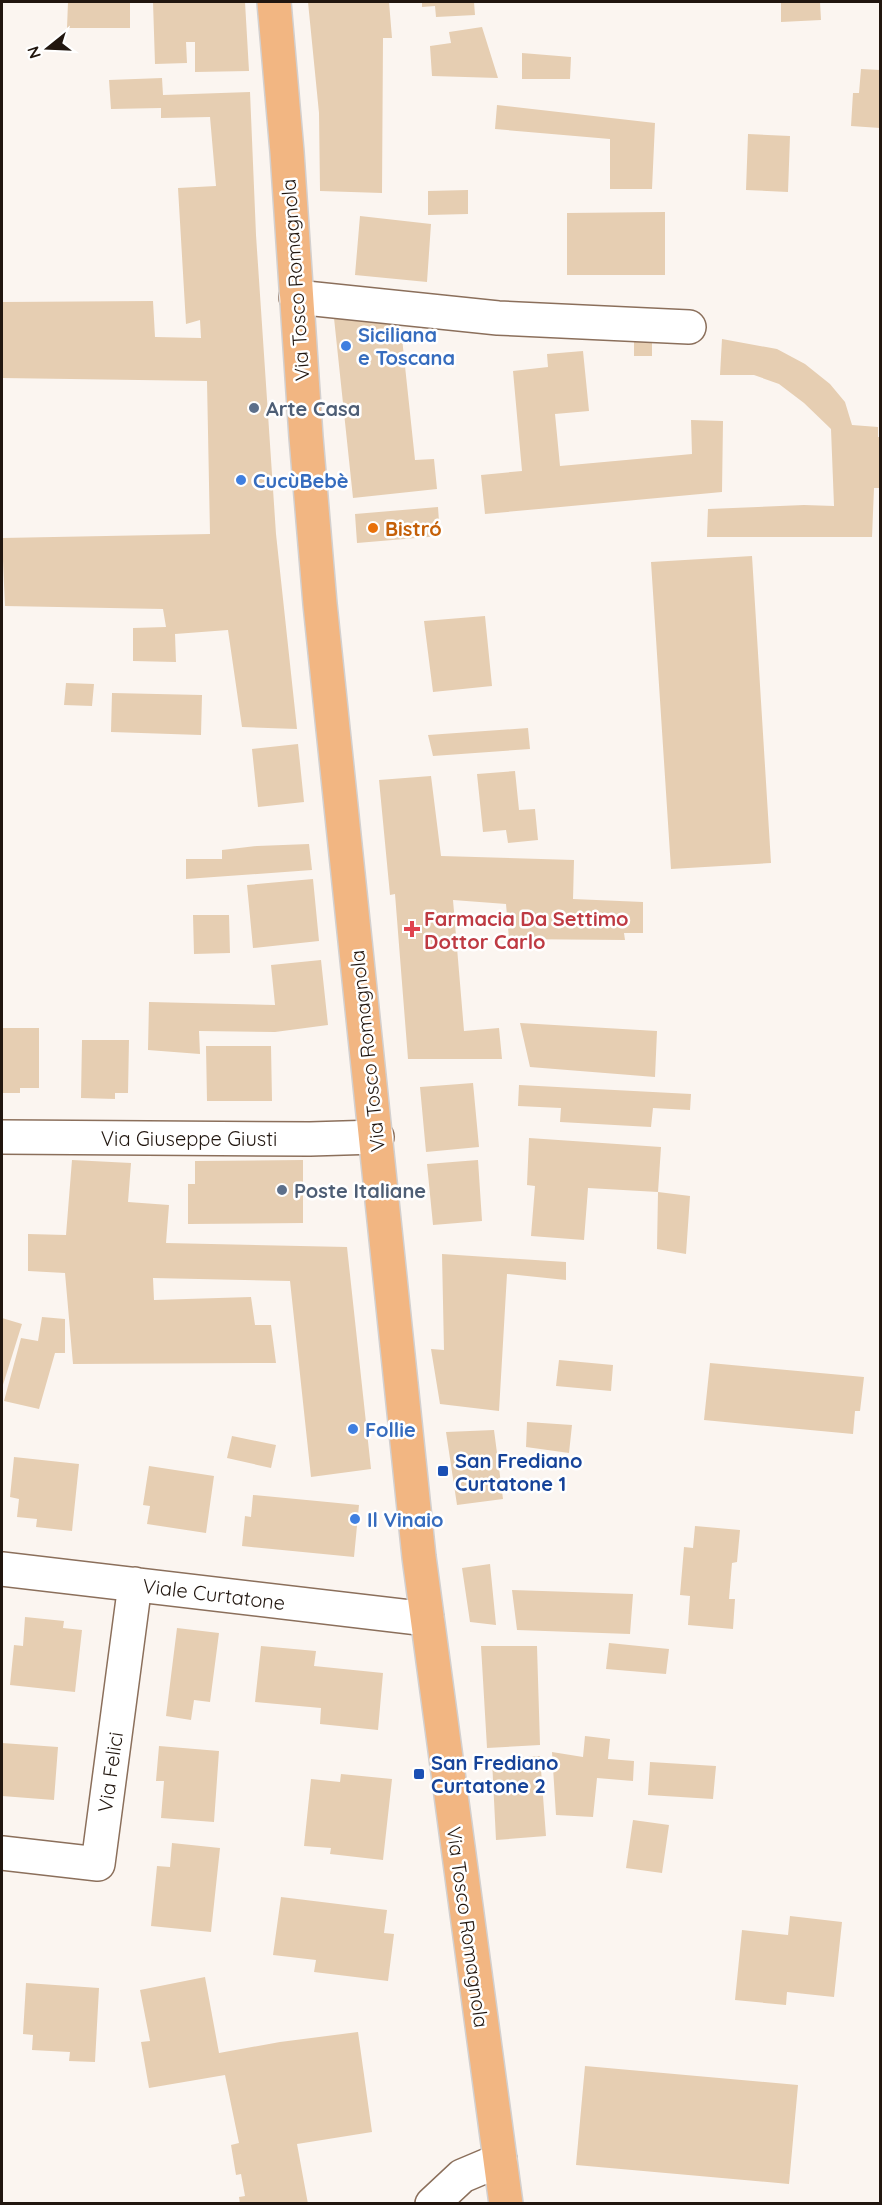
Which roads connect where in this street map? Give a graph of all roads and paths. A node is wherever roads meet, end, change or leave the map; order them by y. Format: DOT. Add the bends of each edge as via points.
graph roads {
  1 [pos="274,2"];
  2 [pos="296,297"];
  3 [pos="689,327"];
  4 [pos="2,1137"];
  5 [pos="377,1137"];
  6 [pos="2,1569"];
  7 [pos="135,1584"];
  8 [pos="427,1619"];
  9 [pos="2,1853"];
  10 [pos="500,2160"];
  11 [pos="432,2204"];
  12 [pos="506,2204"];
  1 -- 2 [label="main road, Via Tosco Romagnola"];
  2 -- 3 [label="street" via="498,318"];
  2 -- 5 [label="main road, Via Tosco Romagnola" via="320,604"];
  4 -- 5 [label="street, Via Giuseppe Giusti"];
  5 -- 8 [label="main road, Via Tosco Romagnola"];
  6 -- 7 [label="street, Viale Curtatone"];
  7 -- 8 [label="street, Viale Curtatone"];
  7 -- 9 [label="street, Via Felici" via="98,1864"];
  8 -- 10 [label="main road, Via Tosco Romagnola"];
  10 -- 11 [label="street" via="462,2176"];
  10 -- 12 [label="main road, Via Tosco Romagnola"];
}
